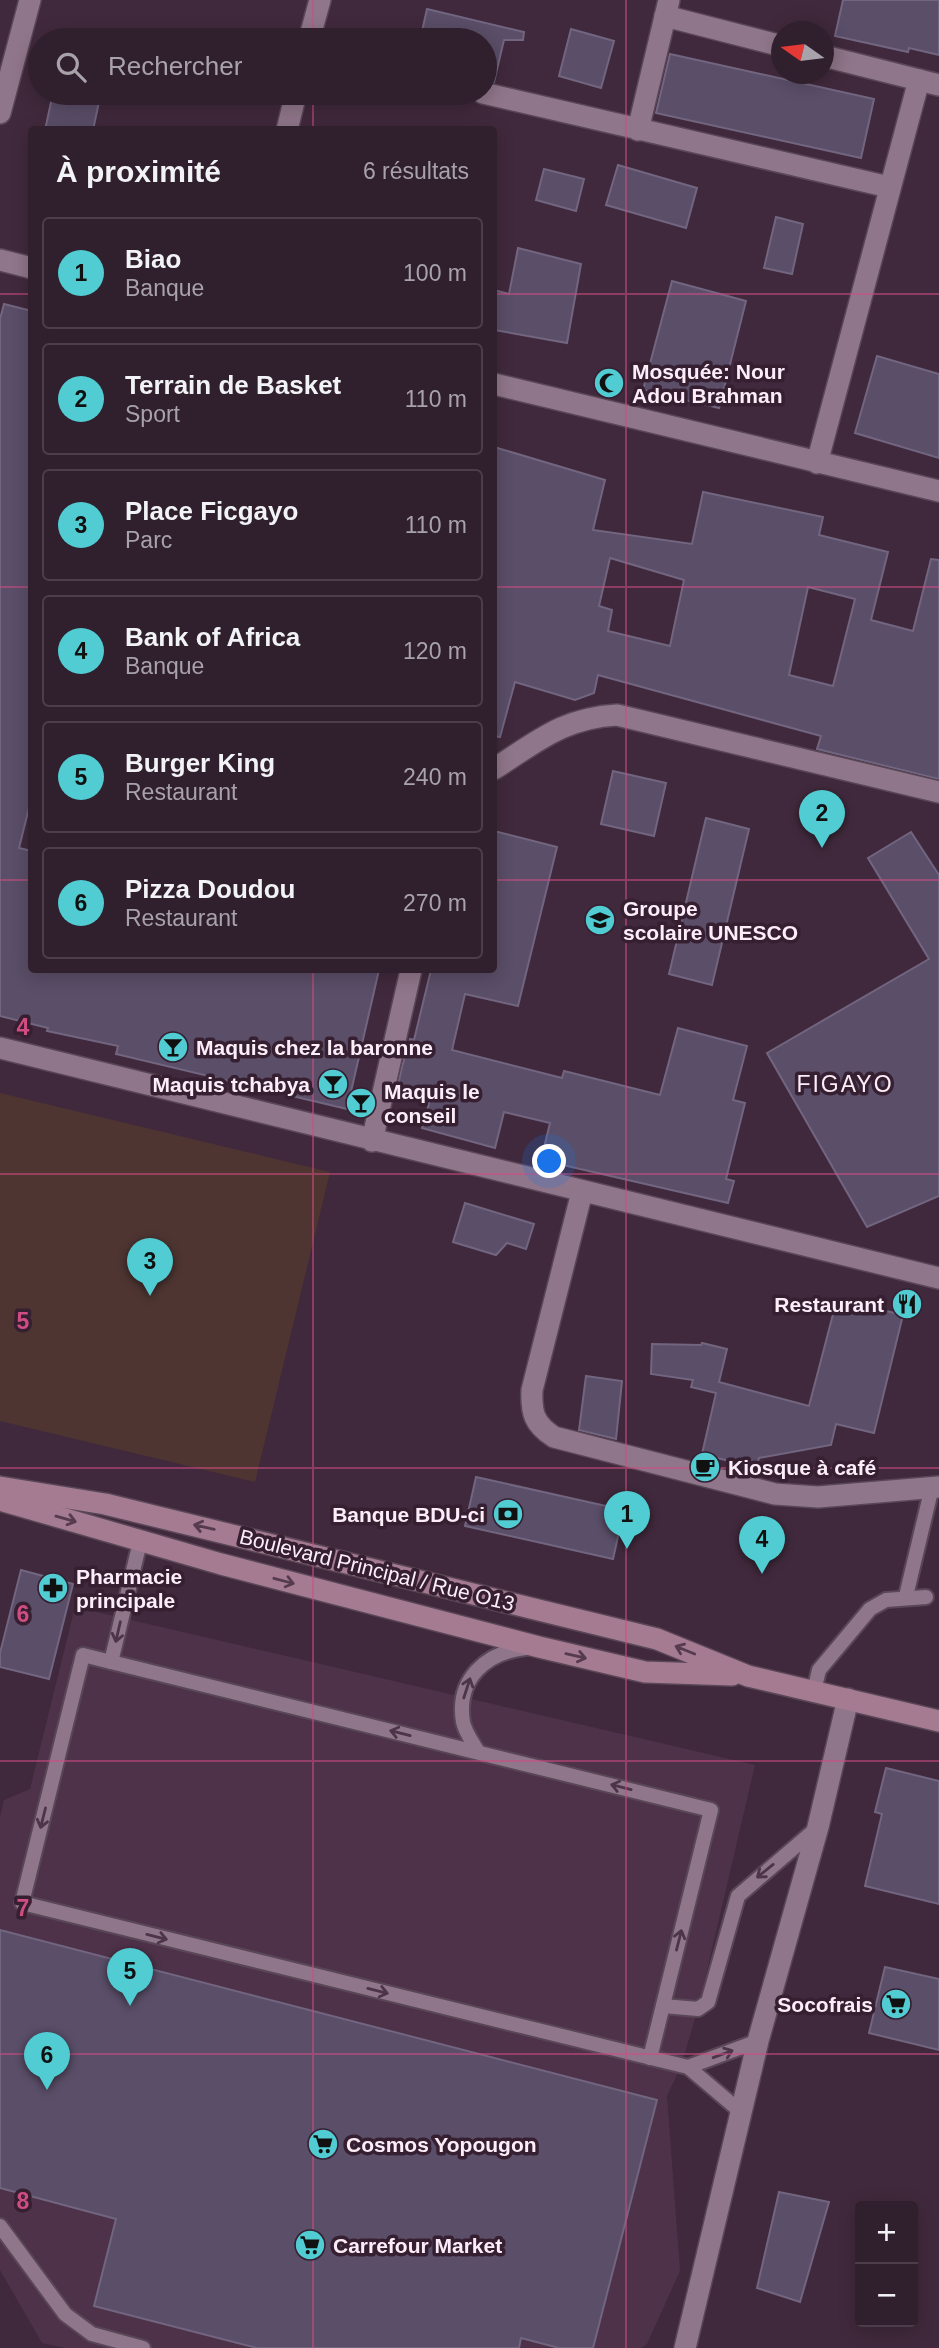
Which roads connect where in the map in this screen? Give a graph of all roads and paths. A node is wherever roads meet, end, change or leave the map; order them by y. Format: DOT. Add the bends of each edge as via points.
graph roads {
  1 [pos="30,0"];
  2 [pos="320,0"];
  3 [pos="667,8"];
  4 [pos="312,28"];
  5 [pos="771,42"];
  6 [pos="834,58"];
  7 [pos="929,82"];
  8 [pos="497,96"];
  9 [pos="293,105"];
  10 [pos="0,113"];
  11 [pos="288,126"];
  12 [pos="638,130"];
  13 [pos="890,187"];
  14 [pos="0,260"];
  15 [pos="28,267"];
  16 [pos="497,385"];
  17 [pos="817,463"];
  18 [pos="939,491"];
  19 [pos="497,767"];
  20 [pos="939,792"];
  21 [pos="410,973"];
  22 [pos="0,1048"];
  23 [pos="372,1141"];
  24 [pos="582,1192"];
  25 [pos="939,1278"];
  26 [pos="935,1487"];
  27 [pos="0,1488"];
  28 [pos="0,1500"];
  29 [pos="140,1542"];
  30 [pos="906,1596"];
  31 [pos="926,1597"];
  32 [pos="539,1647"];
  33 [pos="111,1662"];
  34 [pos="748,1676"];
  35 [pos="814,1691"];
  36 [pos="848,1699"];
  37 [pos="939,1721"];
  38 [pos="478,1752"];
  39 [pos="818,1827"];
  40 [pos="663,2006"];
  41 [pos="758,2042"];
  42 [pos="650,2058"];
  43 [pos="688,2067"];
  44 [pos="741,2112"];
  45 [pos="0,2226"];
  46 [pos="143,2348"];
  47 [pos="687,2348"];
  1 -- 10 [label="street"];
  2 -- 4 [label="street"];
  3 -- 5 [label="street"];
  3 -- 12 [label="street"];
  6 -- 7 [label="street"];
  7 -- 13 [label="street"];
  8 -- 12 [label="street"];
  9 -- 11 [label="street"];
  12 -- 13 [label="street"];
  13 -- 17 [label="street"];
  14 -- 15 [label="street"];
  16 -- 17 [label="street"];
  17 -- 18 [label="street"];
  19 -- 20 [label="street" via="566,724 587,716 617,715"];
  21 -- 23 [label="street"];
  22 -- 23 [label="street"];
  23 -- 24 [label="street"];
  24 -- 25 [label="street"];
  24 -- 26 [label="street" via="532,1390 531,1410 539,1427 554,1437 775,1494 818,1497"];
  26 -- 30 [label="lane"];
  34 -- 27 [label="main road, Boulevard Principal / Rue O13, one-way" via="657,1639 105,1504"];
  28 -- 29 [label="main road, Boulevard Principal / Rue O13, one-way"];
  29 -- 32 [label="main road, Boulevard Principal / Rue O13, one-way"];
  29 -- 33 [label="lane, one-way"];
  30 -- 31 [label="lane"];
  30 -- 35 [label="lane" via="870,1609 819,1670"];
  32 -- 34 [label="main road, Boulevard Principal / Rue O13, one-way" via="645,1672"];
  38 -- 32 [label="lane, one-way" via="463,1724 465,1687 475,1670 492,1657"];
  38 -- 33 [label="lane, one-way"];
  33 -- 42 [label="lane, one-way" via="83,1655 22,1903"];
  34 -- 35 [label="main road, Boulevard Principal / Rue O13"];
  35 -- 36 [label="main road, Boulevard Principal / Rue O13"];
  36 -- 37 [label="main road, Boulevard Principal / Rue O13"];
  36 -- 39 [label="street"];
  40 -- 38 [label="lane, one-way" via="711,1810"];
  39 -- 40 [label="lane, one-way" via="738,1896 708,2001 698,2009"];
  39 -- 41 [label="street"];
  40 -- 42 [label="lane"];
  43 -- 41 [label="lane, one-way"];
  41 -- 44 [label="street"];
  42 -- 43 [label="lane"];
  43 -- 44 [label="lane"];
  44 -- 47 [label="street"];
  45 -- 46 [label="lane" via="65,2314 92,2334"];
}
